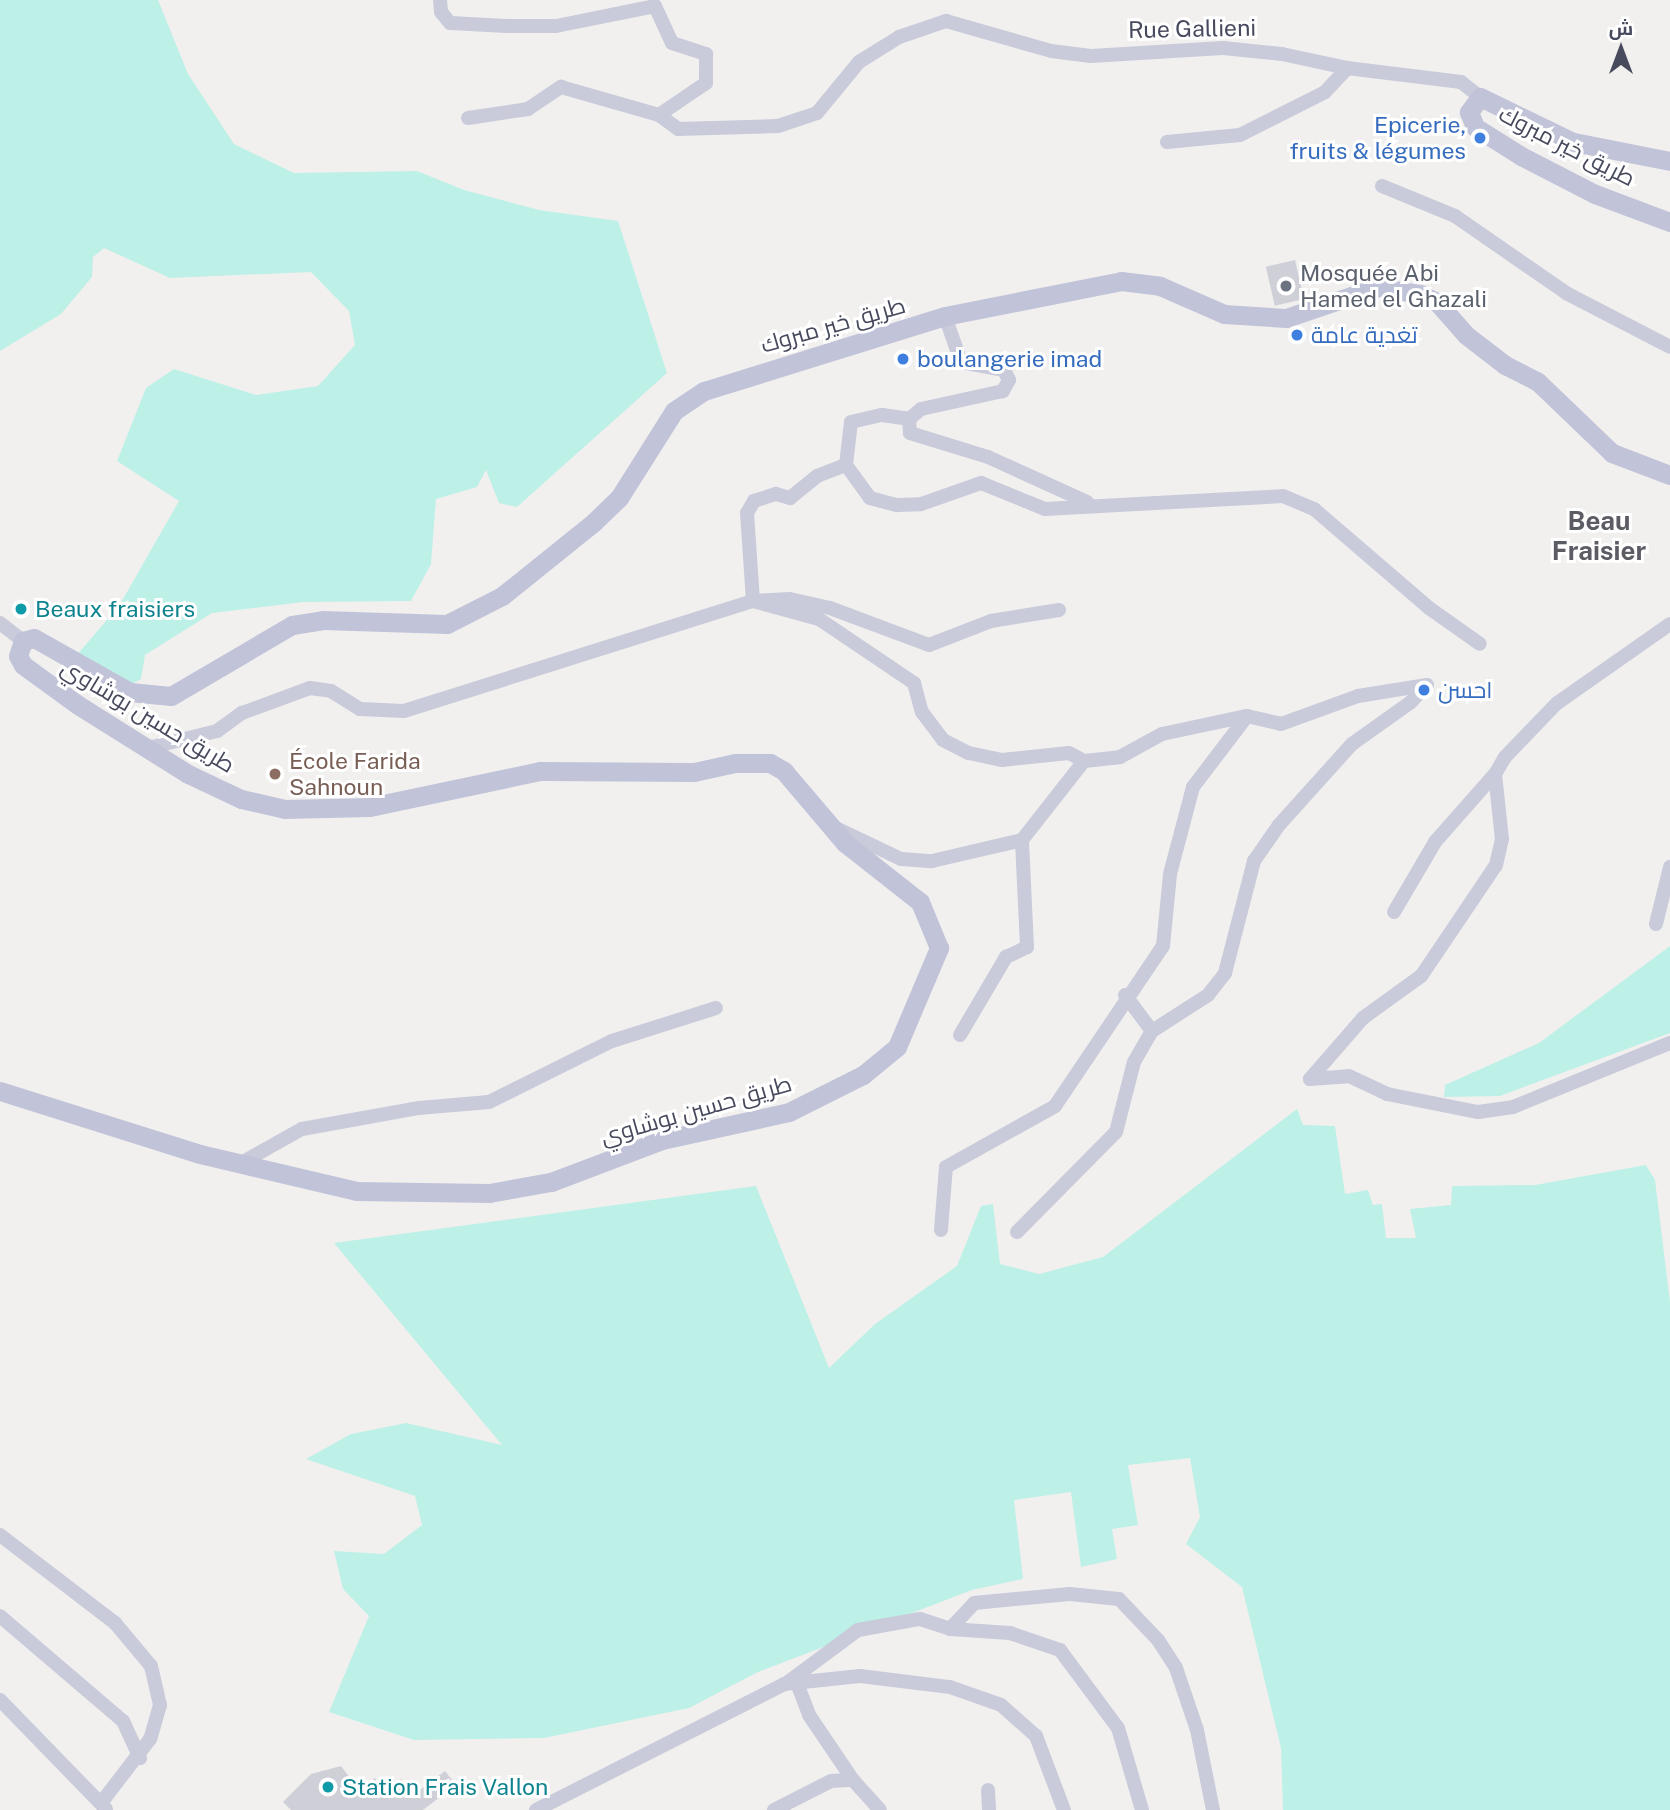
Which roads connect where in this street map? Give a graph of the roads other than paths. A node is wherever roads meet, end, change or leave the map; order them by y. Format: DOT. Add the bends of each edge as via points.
graph roads {
  1 [pos="440,0"];
  2 [pos="1347,68"];
  3 [pos="1480,97"];
  4 [pos="659,115"];
  5 [pos="468,118"];
  6 [pos="1167,142"];
  7 [pos="1670,161"];
  8 [pos="1382,186"];
  9 [pos="1670,222"];
  10 [pos="946,316"];
  11 [pos="1670,346"];
  12 [pos="909,426"];
  13 [pos="846,465"];
  14 [pos="1670,475"];
  15 [pos="1088,503"];
  16 [pos="753,601"];
  17 [pos="1059,610"];
  18 [pos="0,623"];
  19 [pos="1670,624"];
  20 [pos="23,641"];
  21 [pos="1480,644"];
  22 [pos="59,653"];
  23 [pos="1247,716"];
  24 [pos="148,748"];
  25 [pos="1084,761"];
  26 [pos="1495,774"];
  27 [pos="825,823"];
  28 [pos="1023,840"];
  29 [pos="1670,867"];
  30 [pos="1394,912"];
  31 [pos="1656,924"];
  32 [pos="1125,995"];
  33 [pos="716,1008"];
  34 [pos="1152,1031"];
  35 [pos="960,1035"];
  36 [pos="1670,1043"];
  37 [pos="0,1091"];
  38 [pos="239,1164"];
  39 [pos="940,1230"];
  40 [pos="1017,1232"];
  41 [pos="0,1535"];
  42 [pos="0,1616"];
  43 [pos="950,1629"];
  44 [pos="792,1681"];
  45 [pos="0,1700"];
  46 [pos="140,1758"];
  47 [pos="853,1780"];
  48 [pos="988,1790"];
  49 [pos="104,1806"];
  50 [pos="536,1810"];
  51 [pos="774,1810"];
  52 [pos="880,1810"];
  53 [pos="989,1810"];
  54 [pos="1064,1810"];
  55 [pos="1142,1810"];
  56 [pos="1213,1810"];
  1 -- 4 [label="street" via="441,12 450,23 507,26 556,26 655,6 672,43 706,54 706,83"];
  2 -- 3 [label="street, Rue Gallieni" via="1461,82"];
  2 -- 4 [label="street, Rue Gallieni" via="1223,48 1091,57 1051,51 946,21 899,37 859,62 817,113 778,126 678,129"];
  2 -- 6 [label="street" via="1325,92 1240,135"];
  3 -- 7 [label="street, Rue Gallieni" via="1573,142"];
  3 -- 9 [label="street, طريق خير مبروك" via="1469,112 1475,127 1595,194"];
  4 -- 5 [label="street" via="561,87 528,109"];
  8 -- 11 [label="street" via="1455,216 1566,293"];
  10 -- 12 [label="street" via="961,362 1004,370 1009,380 1003,391 921,409"];
  10 -- 14 [label="street, طريق خير مبروك" via="1121,281 1160,286 1224,314 1286,318 1378,287 1403,288 1437,302 1466,335 1505,365 1538,381 1612,453"];
  10 -- 22 [label="street, طريق خير مبروك" via="704,391 674,411 619,498 594,522 502,596 447,624 322,620 292,625 171,696 130,692"];
  12 -- 13 [label="street" via="882,415 850,422"];
  12 -- 15 [label="street"];
  13 -- 15 [label="street" via="870,498 897,505 921,505 981,483 1045,509"];
  13 -- 16 [label="street" via="817,476 790,498 776,494 754,501 747,513"];
  15 -- 21 [label="street" via="1283,496 1314,509 1429,608"];
  16 -- 17 [label="street" via="790,599 830,608 929,645 991,621"];
  16 -- 24 [label="street" via="404,711 360,709 331,691 310,688 242,713 217,731"];
  16 -- 25 [label="street" via="819,619 914,683 922,712 943,740 969,753 1002,760 1069,752"];
  18 -- 20 [label="street"];
  19 -- 26 [label="street" via="1557,703"];
  20 -- 22 [label="street, طريق حسين بوشاوي" via="34,638"];
  20 -- 24 [label="street, طريق حسين بوشاوي" via="18,656 23,665"];
  23 -- 25 [label="street" via="1162,734 1121,757"];
  23 -- 32 [label="street" via="1193,787 1170,874 1163,946"];
  23 -- 34 [label="street" via="1281,724 1358,696 1427,685 1352,744 1279,825 1254,861 1226,973 1208,995"];
  24 -- 27 [label="street, طريق حسين بوشاوي" via="241,799 332,812 540,771 694,772 752,760 784,771"];
  25 -- 28 [label="street"];
  26 -- 30 [label="street" via="1435,842"];
  26 -- 36 [label="street" via="1502,839 1496,865 1420,976 1363,1018 1310,1079 1349,1076 1387,1094 1478,1112 1513,1107"];
  27 -- 28 [label="street" via="901,859 932,861"];
  27 -- 38 [label="street, طريق حسين بوشاوي" via="920,902 939,948 897,1047 863,1075 789,1112 662,1140 551,1182 489,1193 356,1191"];
  28 -- 35 [label="street" via="1027,947 1006,957"];
  29 -- 31 [label="street"];
  32 -- 34 [label="street"];
  32 -- 39 [label="street" via="1075,1083 1055,1105 946,1167"];
  33 -- 38 [label="street" via="612,1041 489,1102 418,1108 302,1129"];
  34 -- 40 [label="street" via="1135,1062 1116,1132"];
  37 -- 38 [label="street, طريق حسين بوشاوي"];
  41 -- 46 [label="street" via="115,1623 151,1666 160,1705"];
  42 -- 46 [label="street" via="123,1721"];
  43 -- 44 [label="street" via="919,1619 858,1630"];
  43 -- 55 [label="street" via="1010,1633 1059,1650 1091,1685 1118,1728"];
  43 -- 56 [label="street" via="974,1603 1070,1594 1119,1599 1158,1640 1176,1668 1198,1730"];
  44 -- 47 [label="street"];
  44 -- 50 [label="street" via="699,1722"];
  44 -- 54 [label="street" via="873,1678 950,1687 1001,1705 1037,1736"];
  45 -- 49 [label="street"];
  46 -- 49 [label="street"];
  47 -- 51 [label="street" via="831,1781"];
  47 -- 52 [label="street"];
  48 -- 53 [label="street"];
}
